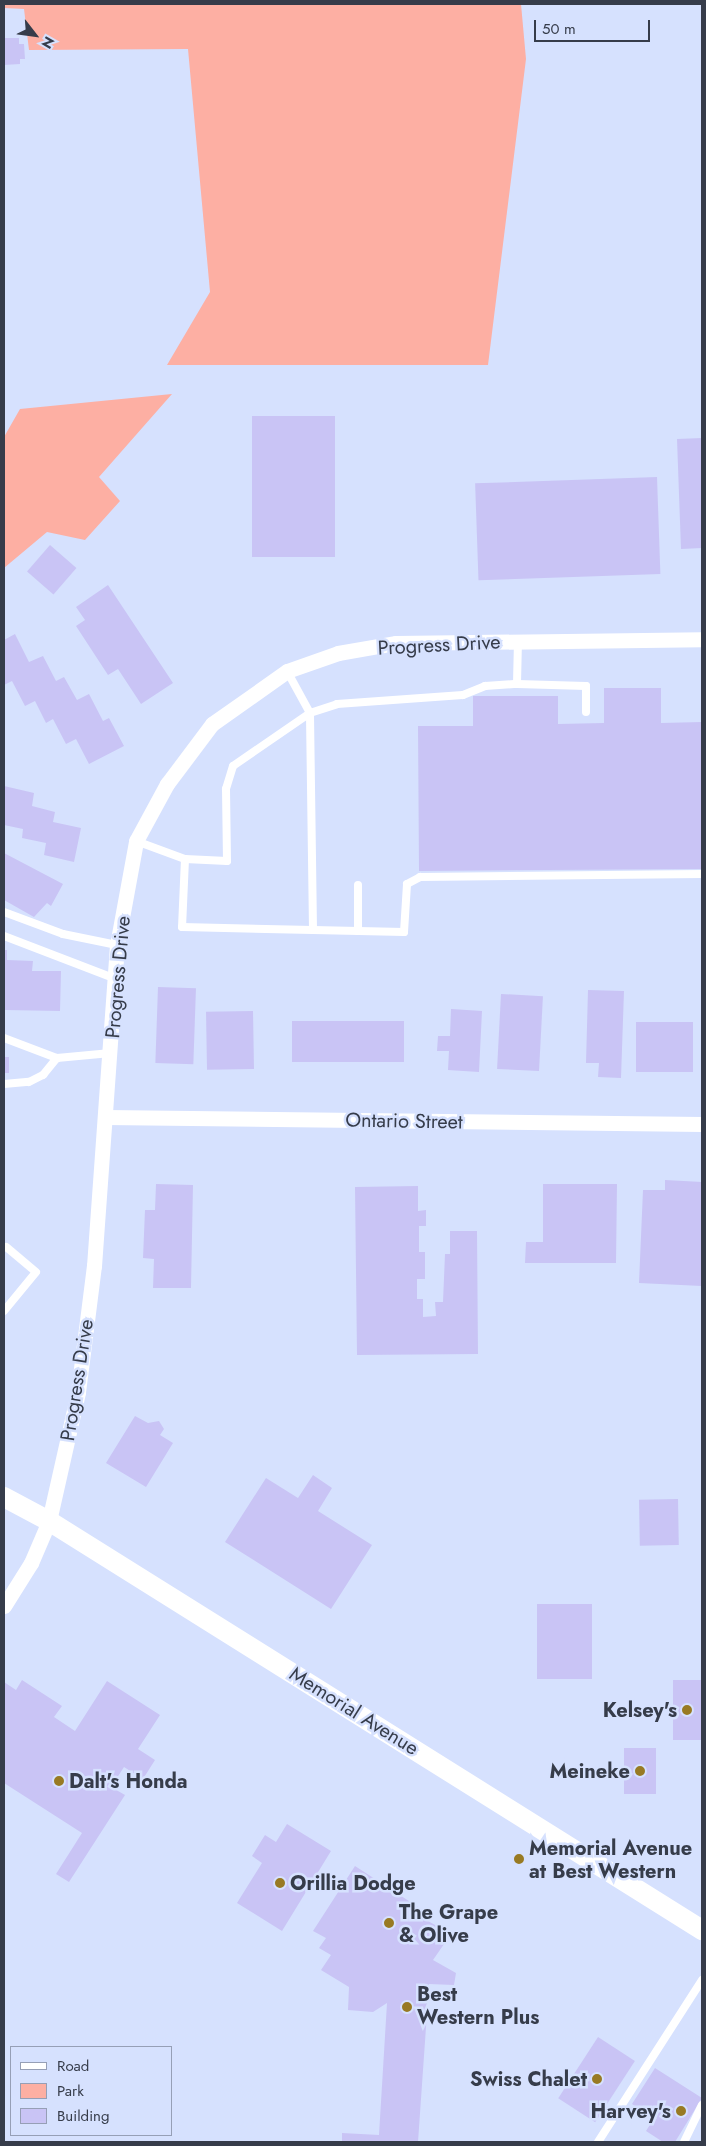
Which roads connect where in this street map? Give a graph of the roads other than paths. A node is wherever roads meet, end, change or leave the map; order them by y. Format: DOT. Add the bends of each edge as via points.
graph roads {
  1 [pos="702,639"];
  2 [pos="518,641"];
  3 [pos="287,671"];
  4 [pos="517,684"];
  5 [pos="586,712"];
  6 [pos="310,713"];
  7 [pos="136,840"];
  8 [pos="185,859"];
  9 [pos="702,874"];
  10 [pos="358,885"];
  11 [pos="4,912"];
  12 [pos="313,930"];
  13 [pos="358,931"];
  14 [pos="4,936"];
  15 [pos="117,945"];
  16 [pos="116,979"];
  17 [pos="4,1038"];
  18 [pos="111,1053"];
  19 [pos="57,1058"];
  20 [pos="4,1084"];
  21 [pos="105,1117"];
  22 [pos="702,1124"];
  23 [pos="5,1251"];
  24 [pos="4,1311"];
  25 [pos="4,1497"];
  26 [pos="49,1521"];
  27 [pos="4,1606"];
  28 [pos="702,1930"];
  29 [pos="702,1980"];
  30 [pos="702,2105"];
  31 [pos="598,2142"];
  32 [pos="684,2142"];
  1 -- 2 [label="street, Progress Drive"];
  2 -- 3 [label="street, Progress Drive" via="396,643 338,653"];
  2 -- 4 [label="lane"];
  3 -- 6 [label="lane"];
  3 -- 7 [label="street, Progress Drive" via="212,724 167,784"];
  4 -- 5 [label="lane" via="586,686"];
  4 -- 6 [label="lane" via="485,686 463,695 337,704"];
  6 -- 8 [label="lane" via="233,766 226,789 226,861"];
  6 -- 12 [label="lane"];
  7 -- 8 [label="lane"];
  7 -- 15 [label="street, Progress Drive"];
  8 -- 12 [label="lane" via="182,927"];
  9 -- 13 [label="lane" via="420,877 407,884 404,932"];
  10 -- 13 [label="lane"];
  11 -- 15 [label="lane" via="63,934"];
  12 -- 13 [label="lane"];
  14 -- 16 [label="lane"];
  15 -- 16 [label="street, Progress Drive"];
  16 -- 18 [label="street, Progress Drive"];
  17 -- 19 [label="lane"];
  18 -- 19 [label="lane"];
  18 -- 21 [label="street, Progress Drive"];
  19 -- 20 [label="lane" via="43,1075 28,1082"];
  21 -- 22 [label="street, Ontario Street"];
  21 -- 26 [label="street, Progress Drive" via="94,1266 78,1392"];
  23 -- 24 [label="lane" via="36,1272"];
  25 -- 26 [label="main road, Memorial Avenue"];
  26 -- 27 [label="street, Progress Drive" via="31,1564"];
  26 -- 28 [label="main road, Memorial Avenue"];
  29 -- 31 [label="lane"];
  30 -- 32 [label="lane"];
}
